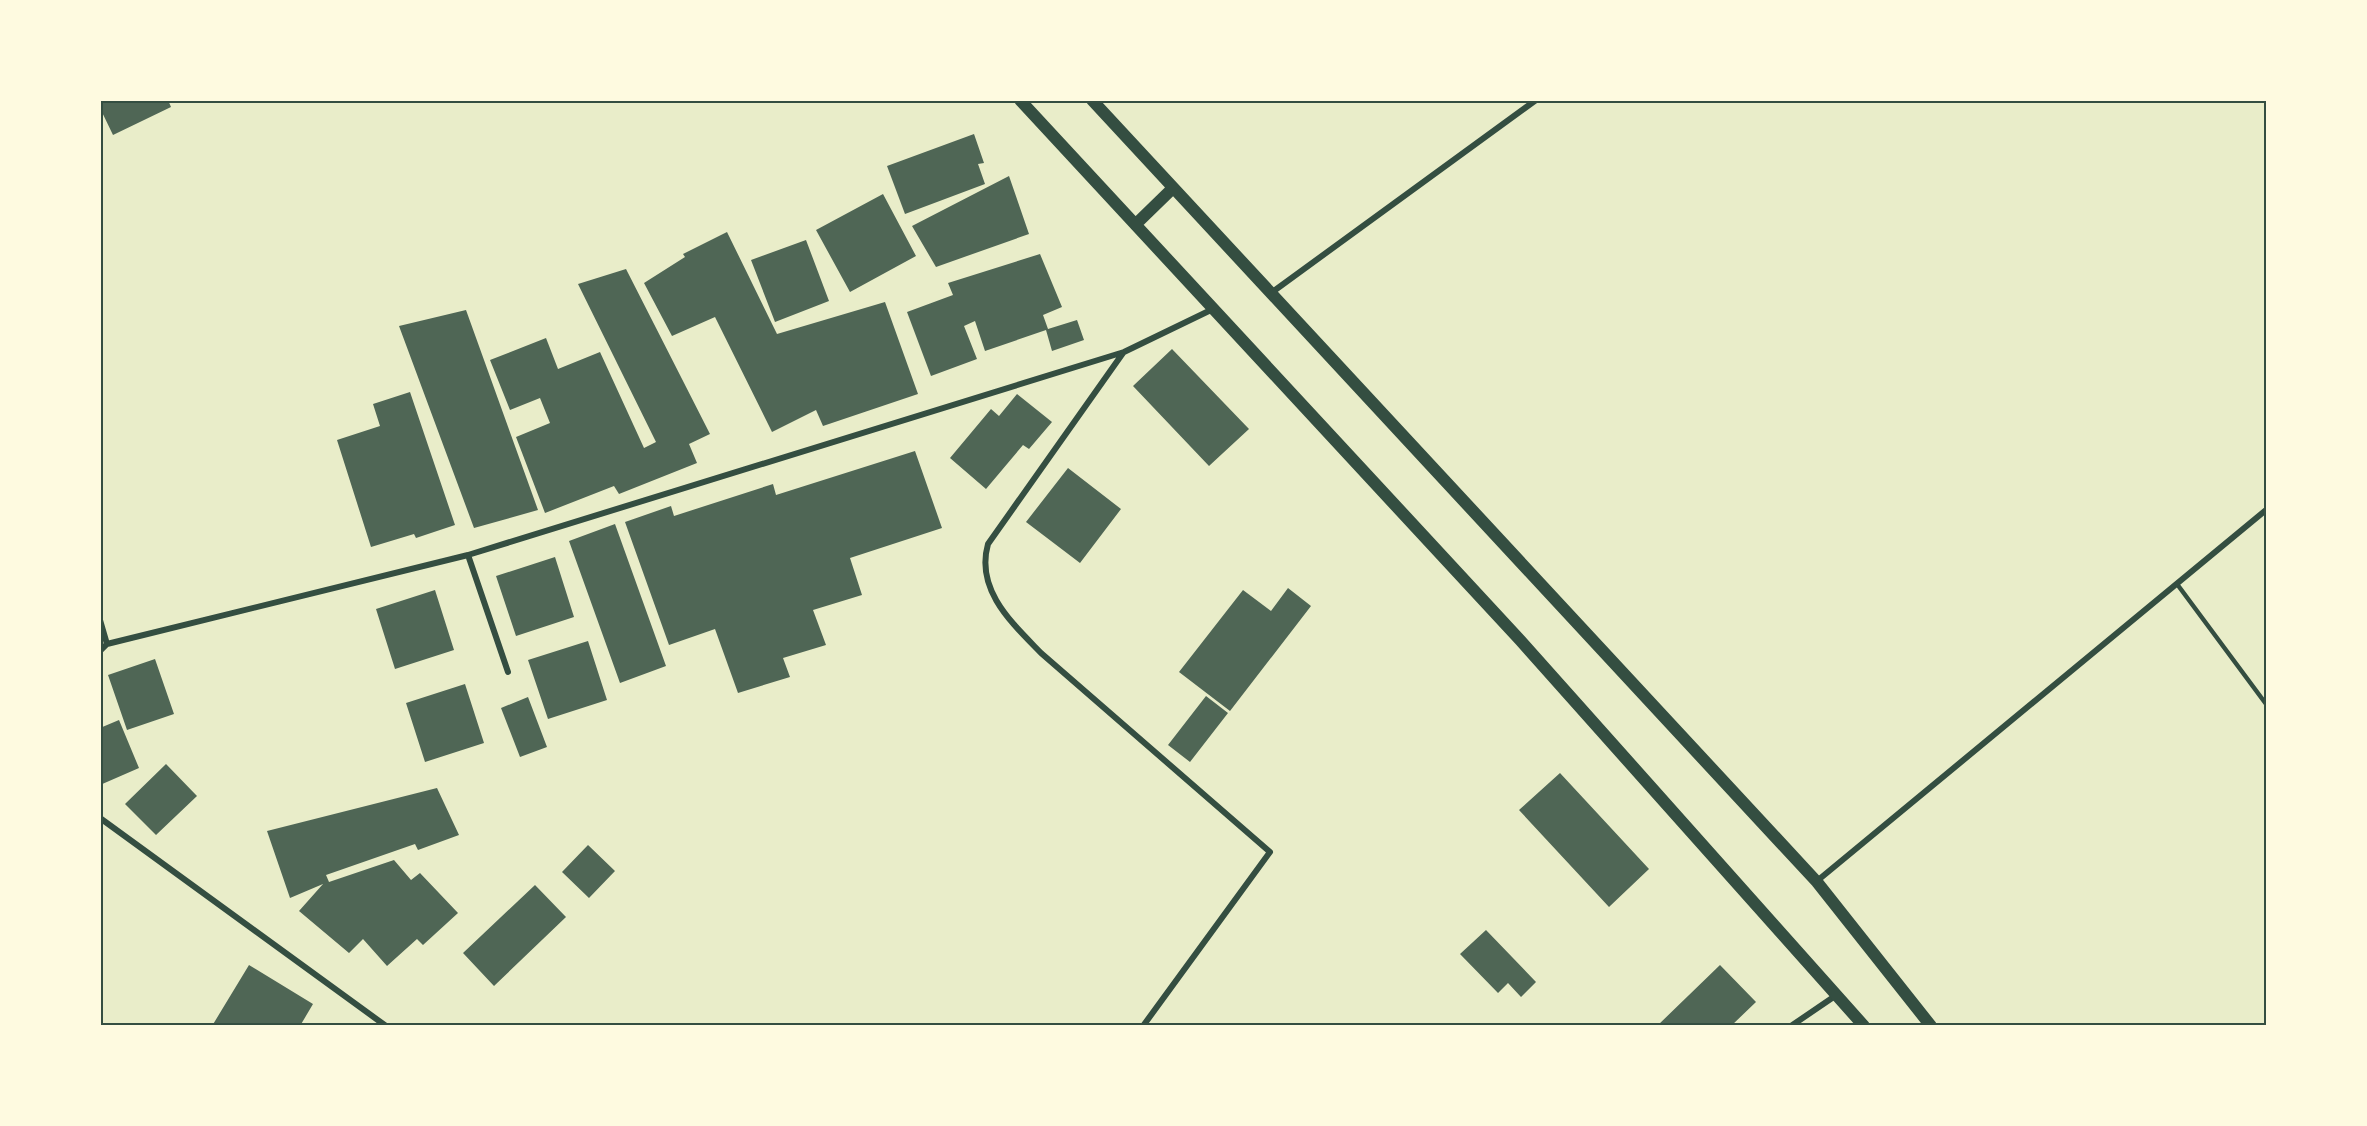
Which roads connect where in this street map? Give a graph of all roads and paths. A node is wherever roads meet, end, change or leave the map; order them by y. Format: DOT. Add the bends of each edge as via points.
graph roads {
  1 [pos="1020,100"];
  2 [pos="1092,100"];
  3 [pos="1536,100"];
  4 [pos="1173,188"];
  5 [pos="1136,224"];
  6 [pos="1271,293"];
  7 [pos="1213,309"];
  8 [pos="1124,352"];
  9 [pos="2266,510"];
  10 [pos="468,555"];
  11 [pos="2177,584"];
  12 [pos="100,620"];
  13 [pos="107,644"];
  14 [pos="100,651"];
  15 [pos="508,672"];
  16 [pos="2266,704"];
  17 [pos="100,818"];
  18 [pos="1817,882"];
  19 [pos="1838,994"];
  20 [pos="386,1026"];
  21 [pos="1143,1026"];
  22 [pos="1791,1026"];
  23 [pos="1864,1026"];
  24 [pos="1931,1026"];
  1 -- 5 [label="main road"];
  2 -- 4 [label="main road"];
  3 -- 6 [label="street"];
  4 -- 5 [label="main road"];
  4 -- 6 [label="main road"];
  5 -- 7 [label="main road"];
  6 -- 18 [label="main road"];
  7 -- 8 [label="street"];
  7 -- 19 [label="main road" via="1528,649"];
  8 -- 10 [label="street"];
  8 -- 21 [label="street" via="988,544 984,558 985,574 1006,617 1270,852"];
  9 -- 11 [label="street"];
  10 -- 13 [label="street"];
  10 -- 15 [label="street"];
  11 -- 16 [label="lane"];
  11 -- 18 [label="street"];
  12 -- 13 [label="street"];
  13 -- 14 [label="street"];
  17 -- 20 [label="street"];
  18 -- 24 [label="main road"];
  19 -- 22 [label="street"];
  19 -- 23 [label="main road"];
}
